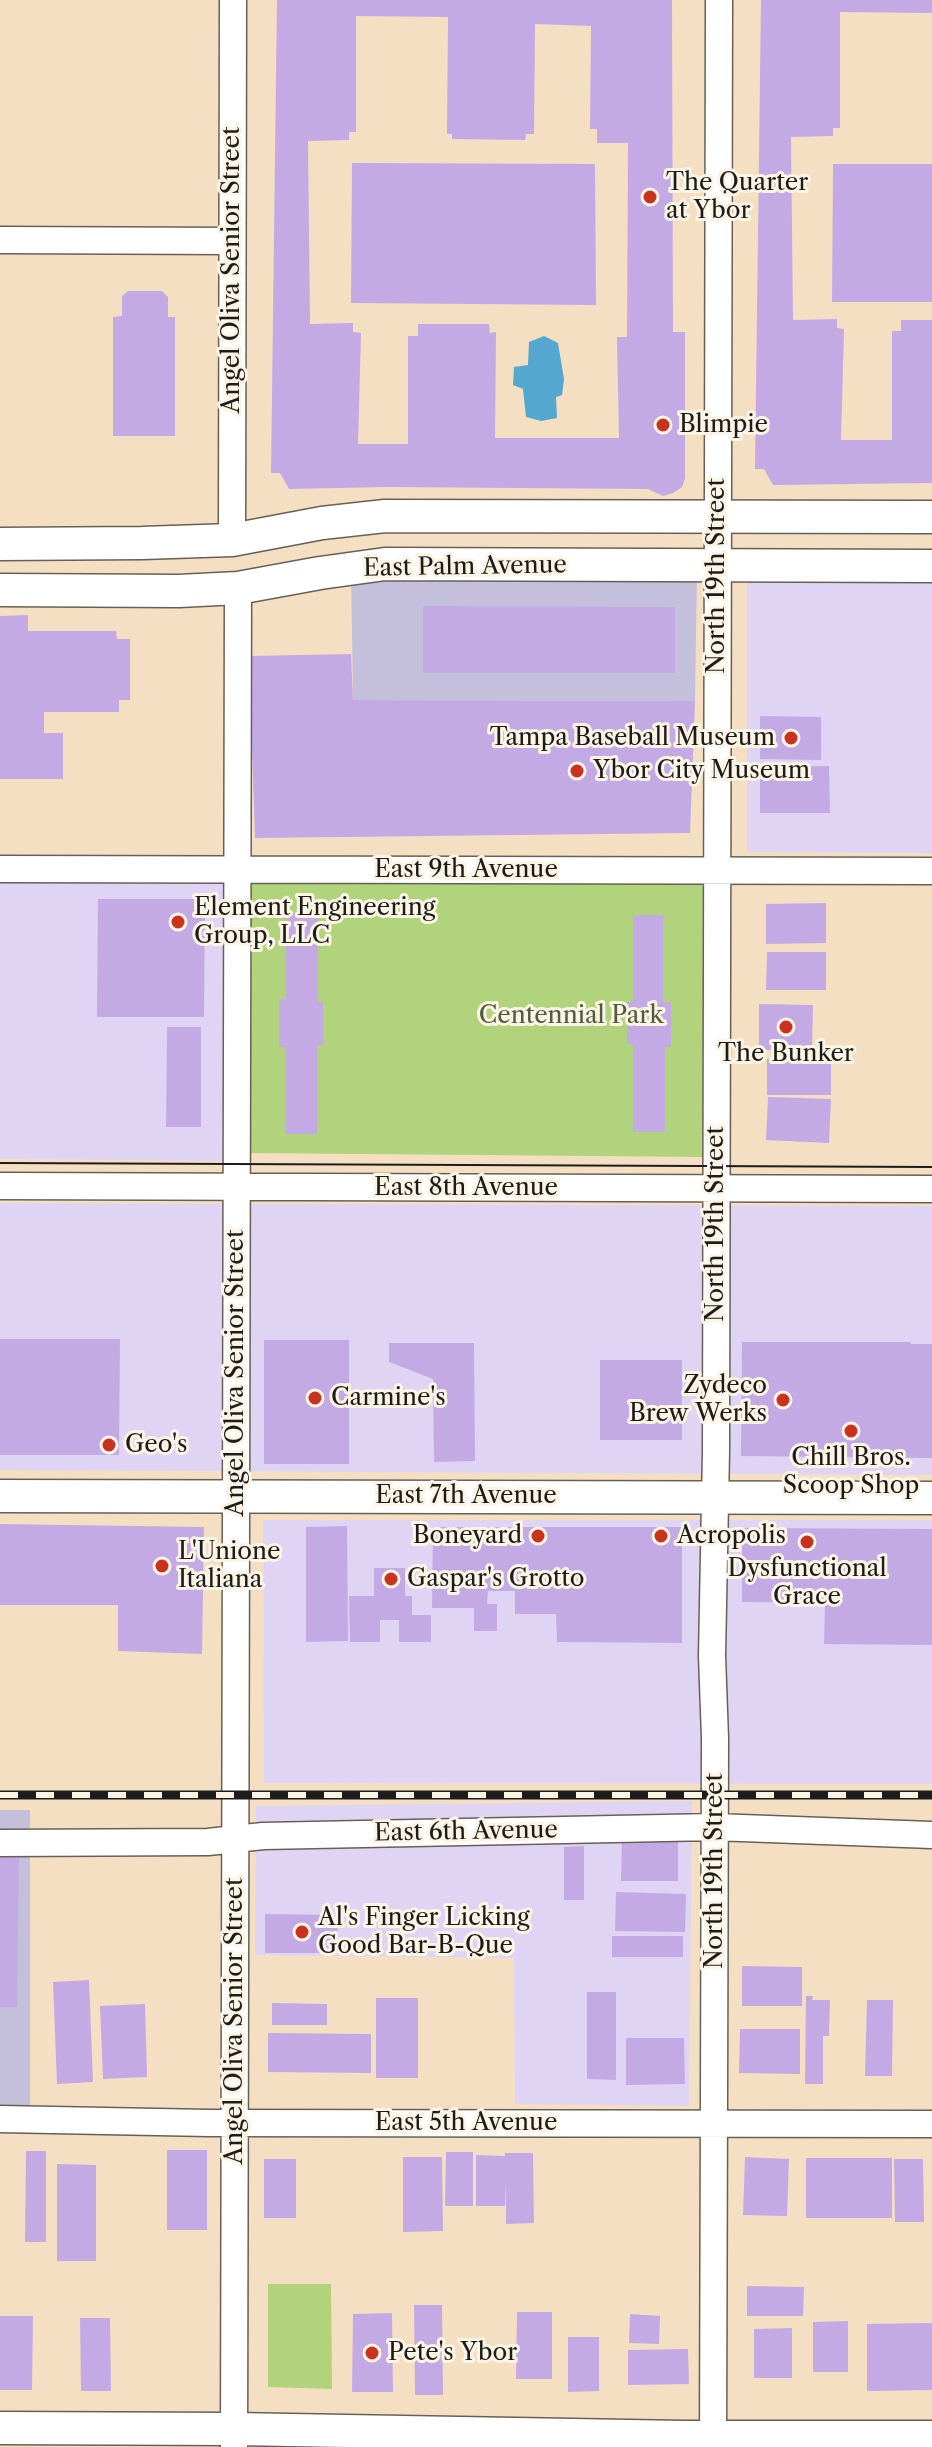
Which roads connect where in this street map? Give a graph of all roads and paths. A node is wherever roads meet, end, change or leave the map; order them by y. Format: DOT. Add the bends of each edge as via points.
graph roads {
  1 [pos="233,0"];
  2 [pos="719,0"];
  3 [pos="0,240"];
  4 [pos="232,241"];
  5 [pos="718,517"];
  6 [pos="932,517"];
  7 [pos="232,540"];
  8 [pos="0,544"];
  9 [pos="717,566"];
  10 [pos="932,566"];
  11 [pos="238,588"];
  12 [pos="0,590"];
  13 [pos="0,869"];
  14 [pos="237,870"];
  15 [pos="717,870"];
  16 [pos="932,871"];
  17 [pos="0,1186"];
  18 [pos="236,1187"];
  19 [pos="716,1189"];
  20 [pos="932,1189"];
  21 [pos="0,1496"];
  22 [pos="236,1496"];
  23 [pos="715,1497"];
  24 [pos="932,1498"];
  25 [pos="714,1827"];
  26 [pos="932,1835"];
  27 [pos="235,1839"];
  28 [pos="0,1843"];
  29 [pos="0,2119"];
  30 [pos="234,2123"];
  31 [pos="714,2124"];
  32 [pos="932,2124"];
  33 [pos="0,2428"];
  34 [pos="932,2437"];
  35 [pos="234,2438"];
  36 [pos="713,2442"];
  1 -- 4 [label="street, Angel Oliva Senior Street"];
  2 -- 5 [label="street, North 19th Street"];
  3 -- 4 [label="street"];
  4 -- 7 [label="street, Angel Oliva Senior Street"];
  5 -- 6 [label="street, East Palm Avenue"];
  5 -- 7 [label="street, East Palm Avenue" via="385,516"];
  5 -- 9 [label="street, North 19th Street"];
  7 -- 8 [label="street, East Palm Avenue"];
  9 -- 10 [label="street, East Palm Avenue"];
  9 -- 11 [label="street, East Palm Avenue" via="385,564"];
  9 -- 15 [label="street, North 19th Street"];
  11 -- 12 [label="street, East Palm Avenue"];
  11 -- 14 [label="street, Angel Oliva Senior Street"];
  13 -- 14 [label="street, East 9th Avenue"];
  14 -- 15 [label="street, East 9th Avenue"];
  14 -- 18 [label="street, Angel Oliva Senior Street"];
  15 -- 16 [label="street, East 9th Avenue"];
  15 -- 19 [label="street, North 19th Street"];
  17 -- 18 [label="street, East 8th Avenue"];
  18 -- 19 [label="street, East 8th Avenue"];
  18 -- 22 [label="street, Angel Oliva Senior Street"];
  19 -- 20 [label="street, East 8th Avenue"];
  19 -- 23 [label="street, North 19th Street"];
  21 -- 22 [label="street, East 7th Avenue"];
  22 -- 23 [label="street, East 7th Avenue"];
  22 -- 27 [label="street, Angel Oliva Senior Street"];
  23 -- 24 [label="street, East 7th Avenue"];
  23 -- 25 [label="street, North 19th Street"];
  25 -- 26 [label="street, East 6th Avenue"];
  25 -- 27 [label="street, East 6th Avenue"];
  25 -- 31 [label="street, North 19th Street"];
  27 -- 28 [label="street, East 6th Avenue"];
  27 -- 30 [label="street, Angel Oliva Senior Street"];
  29 -- 30 [label="street, East 5th Avenue"];
  30 -- 31 [label="street, East 5th Avenue"];
  30 -- 35 [label="street, Angel Oliva Senior Street"];
  31 -- 32 [label="street, East 5th Avenue"];
  31 -- 36 [label="street, North 19th Street"];
  33 -- 35 [label="street"];
  34 -- 36 [label="street"];
  35 -- 36 [label="street"];
}
